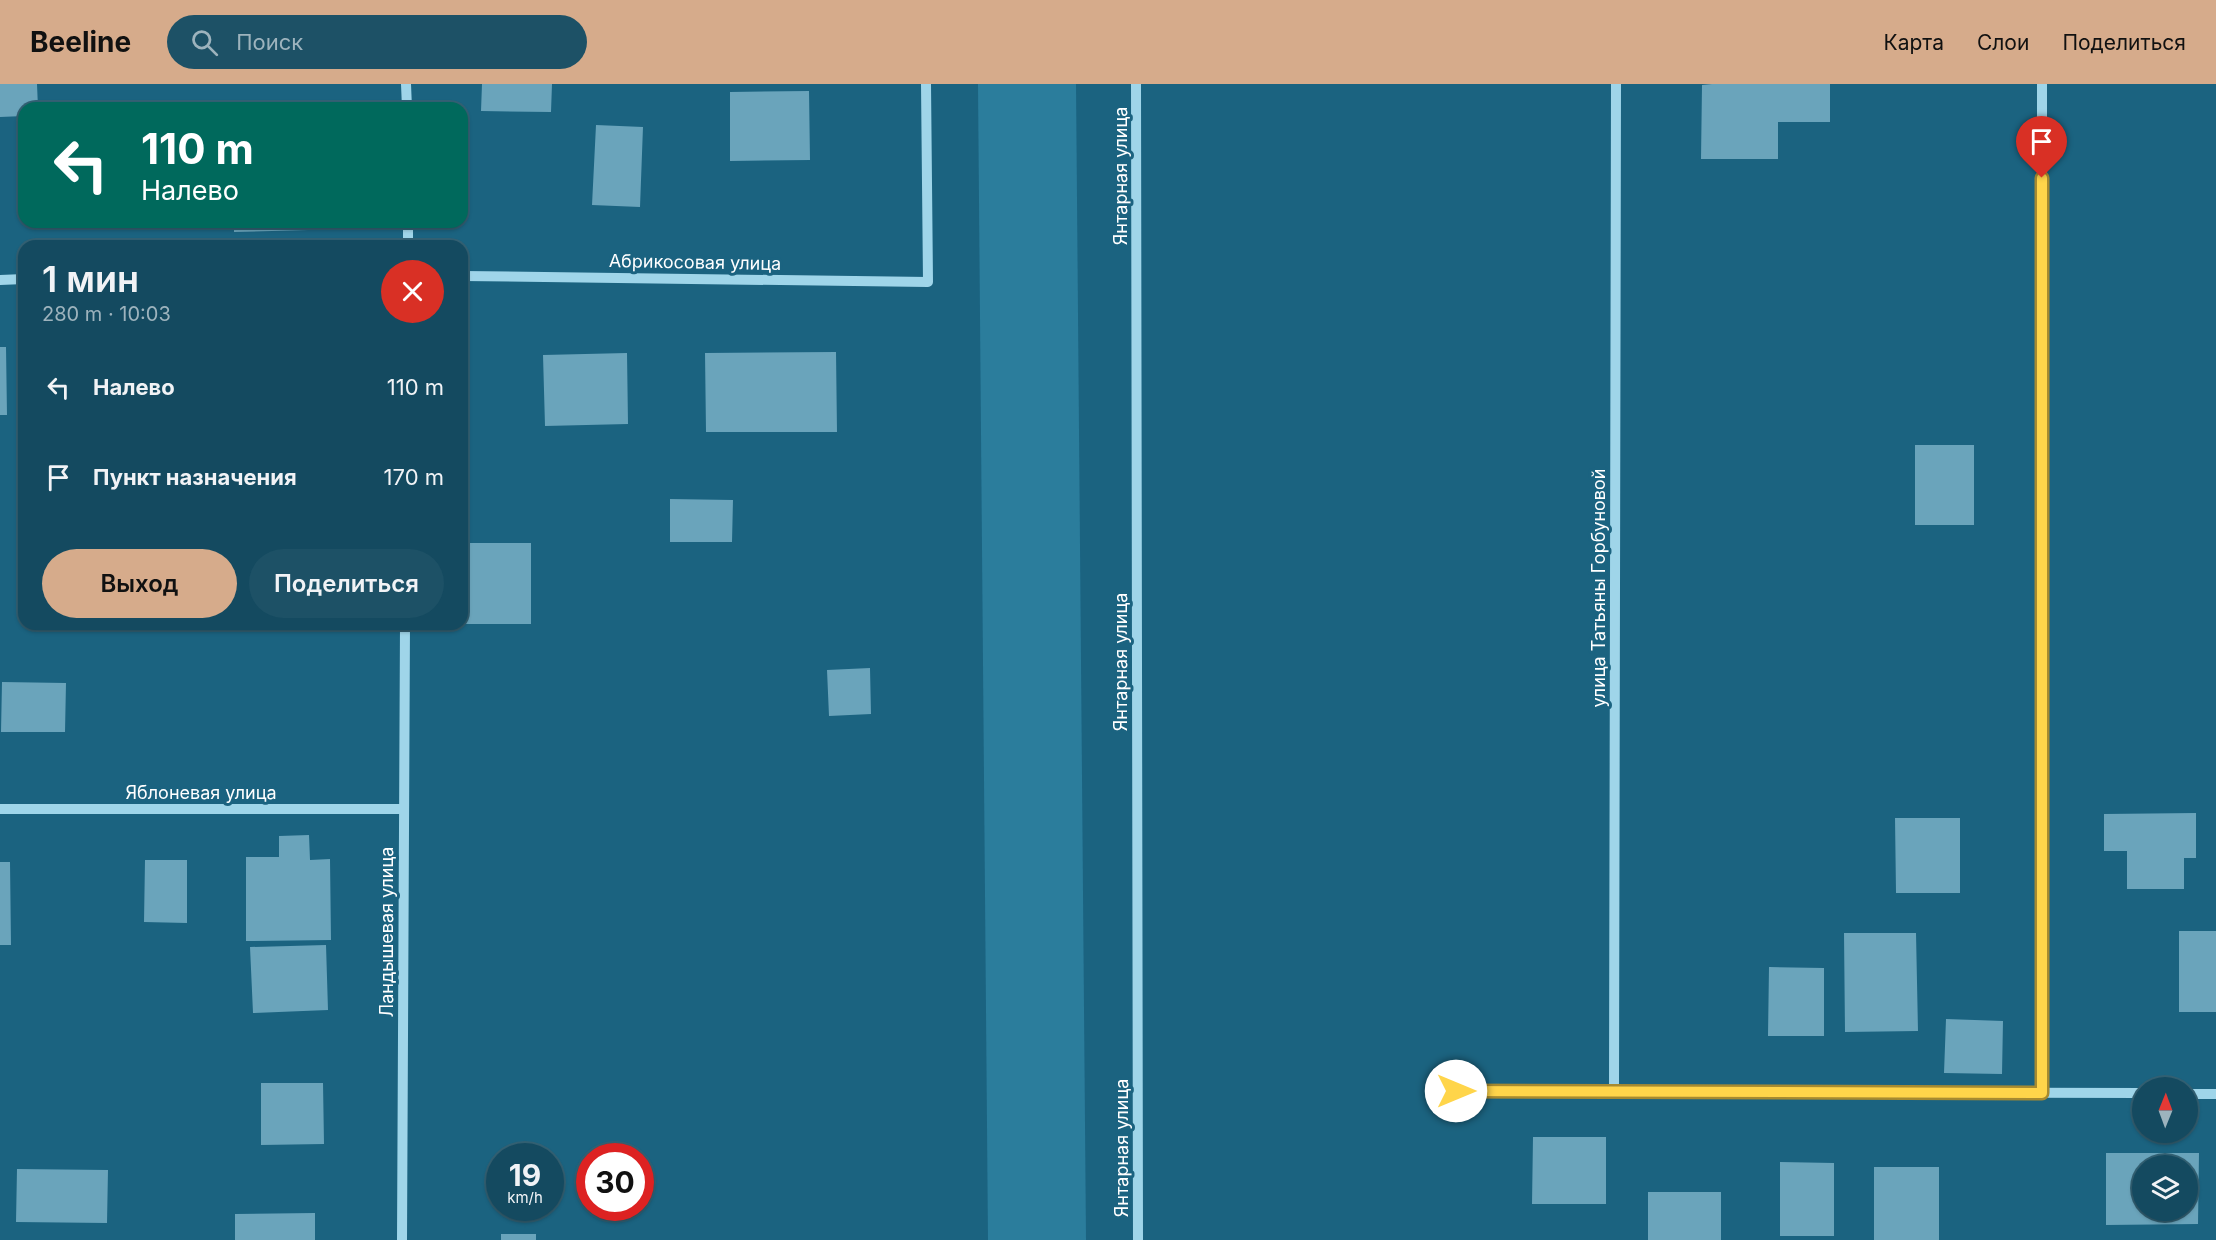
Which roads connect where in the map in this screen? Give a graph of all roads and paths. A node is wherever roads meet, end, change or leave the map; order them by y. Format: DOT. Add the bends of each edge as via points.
graph roads {
  1 [pos="406,84"];
  2 [pos="926,84"];
  3 [pos="1136,84"];
  4 [pos="1616,84"];
  5 [pos="2042,84"];
  6 [pos="406,102"];
  7 [pos="468,276"];
  8 [pos="18,279"];
  9 [pos="0,280"];
  10 [pos="405,630"];
  11 [pos="0,809"];
  12 [pos="402,809"];
  13 [pos="1456,1091"];
  14 [pos="1614,1092"];
  15 [pos="2042,1093"];
  16 [pos="2132,1094"];
  17 [pos="2198,1094"];
  18 [pos="2216,1094"];
  19 [pos="402,1240"];
  20 [pos="1137,1240"];
  1 -- 6 [label="street"];
  2 -- 7 [label="street, Абрикосовая улица" via="928,282"];
  3 -- 20 [label="street, Янтарная улица"];
  4 -- 14 [label="street, улица Татьяны Горбуновой"];
  5 -- 15 [label="street"];
  8 -- 9 [label="street"];
  10 -- 12 [label="street, Ландышевая улица"];
  11 -- 12 [label="street, Яблоневая улица"];
  12 -- 19 [label="street, Ландышевая улица"];
  13 -- 14 [label="street"];
  14 -- 15 [label="street"];
  15 -- 16 [label="street"];
  17 -- 18 [label="street"];
}
